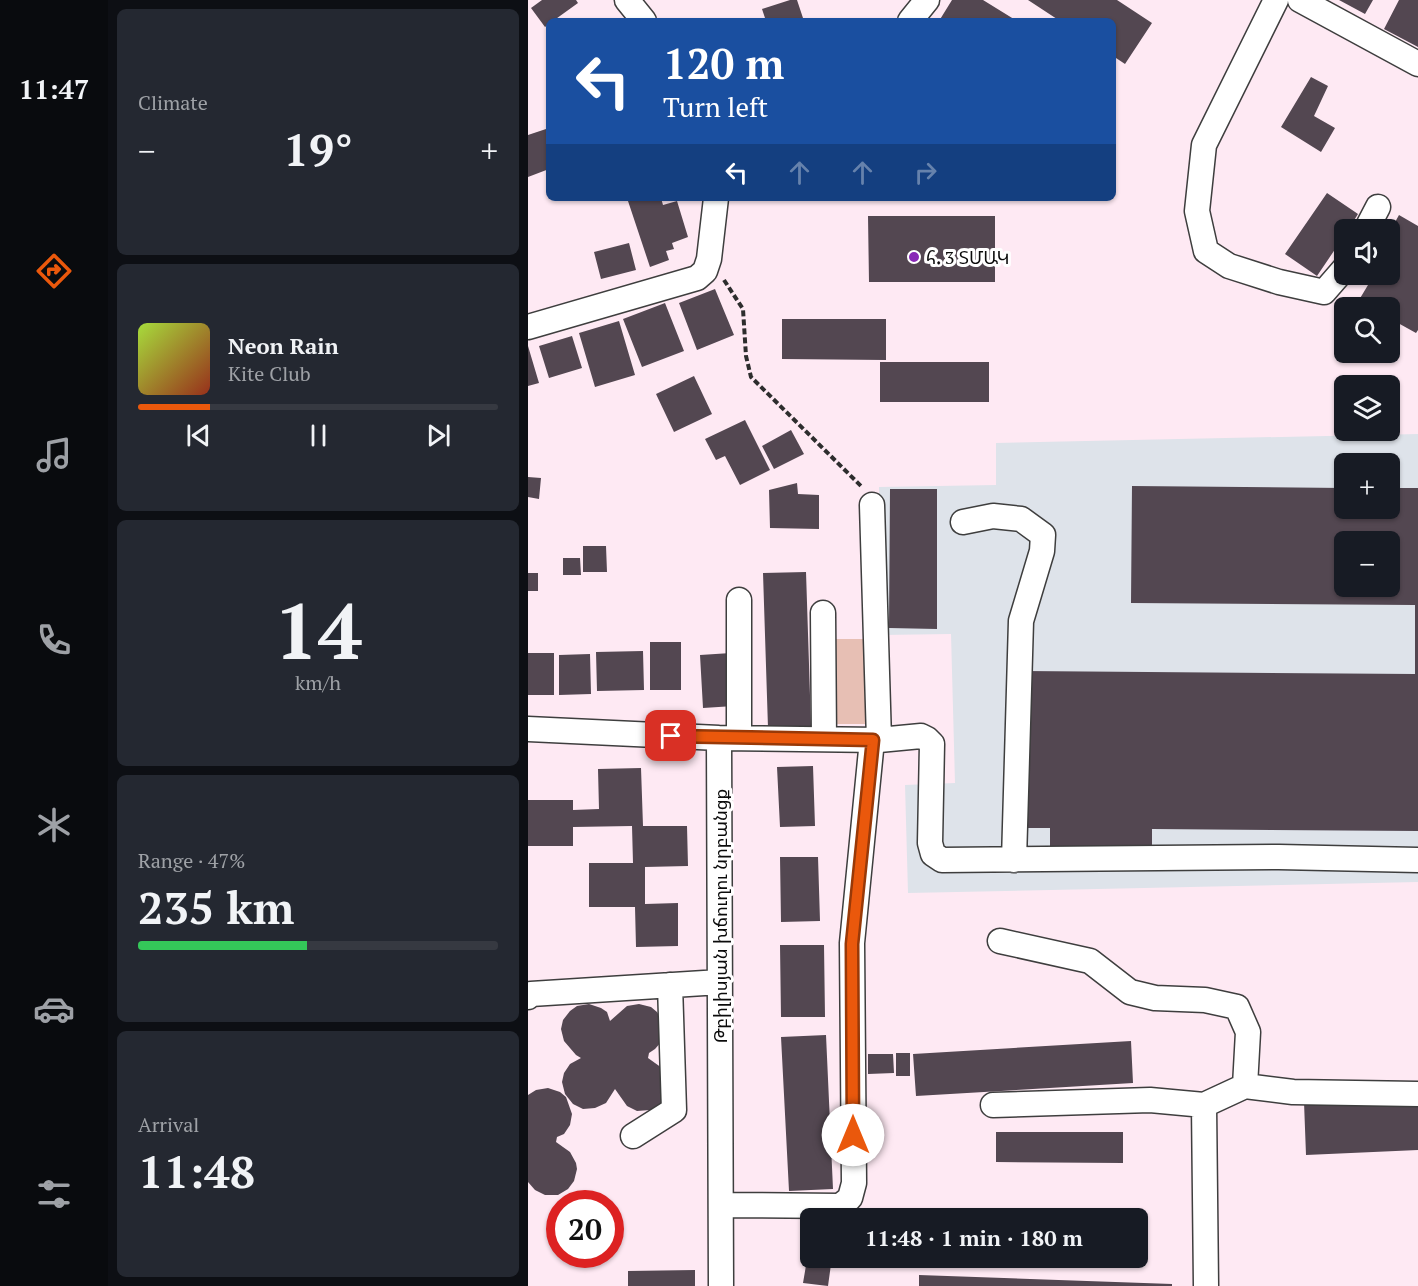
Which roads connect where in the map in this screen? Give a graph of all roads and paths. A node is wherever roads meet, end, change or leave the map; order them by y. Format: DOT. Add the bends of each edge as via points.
graph roads {
  1 [pos="627,0"];
  2 [pos="927,0"];
  3 [pos="1276,0"];
  4 [pos="1300,0"];
  5 [pos="642,18"];
  6 [pos="912,18"];
  7 [pos="1418,64"];
  8 [pos="716,201"];
  9 [pos="1378,207"];
  10 [pos="1372,219"];
  11 [pos="709,259"];
  12 [pos="1334,280"];
  13 [pos="528,327"];
  14 [pos="872,505"];
  15 [pos="963,522"];
  16 [pos="739,600"];
  17 [pos="823,612"];
  18 [pos="528,729"];
  19 [pos="729,737"];
  20 [pos="824,739"];
  21 [pos="876,740"];
  22 [pos="1014,860"];
  23 [pos="1418,860"];
  24 [pos="1000,941"];
  25 [pos="720,982"];
  26 [pos="670,985"];
  27 [pos="528,997"];
  28 [pos="1245,1086"];
  29 [pos="1418,1094"];
  30 [pos="993,1105"];
  31 [pos="1204,1105"];
  32 [pos="633,1136"];
  33 [pos="721,1205"];
  34 [pos="721,1286"];
  35 [pos="1206,1286"];
  1 -- 5 [label="street"];
  2 -- 6 [label="street"];
  3 -- 12 [label="street" via="1204,145 1197,211 1206,251 1229,266 1324,292"];
  4 -- 7 [label="street"];
  8 -- 11 [label="street"];
  9 -- 10 [label="street"];
  11 -- 13 [label="street" via="705,271 697,278"];
  11 -- 14 [label="path" via="743,309 751,377 871,495"];
  14 -- 21 [label="street"];
  15 -- 22 [label="street" via="993,516 1021,519 1043,535 1021,621"];
  16 -- 19 [label="street, Թբիլիսյան խճուղու նրբանցք"];
  17 -- 20 [label="street"];
  18 -- 19 [label="street"];
  19 -- 20 [label="street"];
  19 -- 25 [label="street, Թբիլիսյան խճուղու նրբանցք"];
  20 -- 21 [label="street"];
  21 -- 22 [label="street" via="921,736 932,744 933,854 942,860"];
  21 -- 33 [label="street" via="852,944 854,1183 850,1198 840,1206"];
  22 -- 23 [label="street"];
  24 -- 28 [label="street" via="1090,962 1130,992 1237,1007 1248,1032"];
  25 -- 26 [label="street"];
  25 -- 33 [label="street, Թբիլիսյան խճուղու նրբանցք"];
  26 -- 27 [label="street"];
  26 -- 32 [label="street" via="674,1110"];
  28 -- 29 [label="street" via="1293,1092"];
  28 -- 31 [label="street"];
  30 -- 31 [label="street" via="1150,1100"];
  31 -- 35 [label="street"];
  33 -- 34 [label="street, Թբիլիսյան խճուղու նրբանցք"];
}
